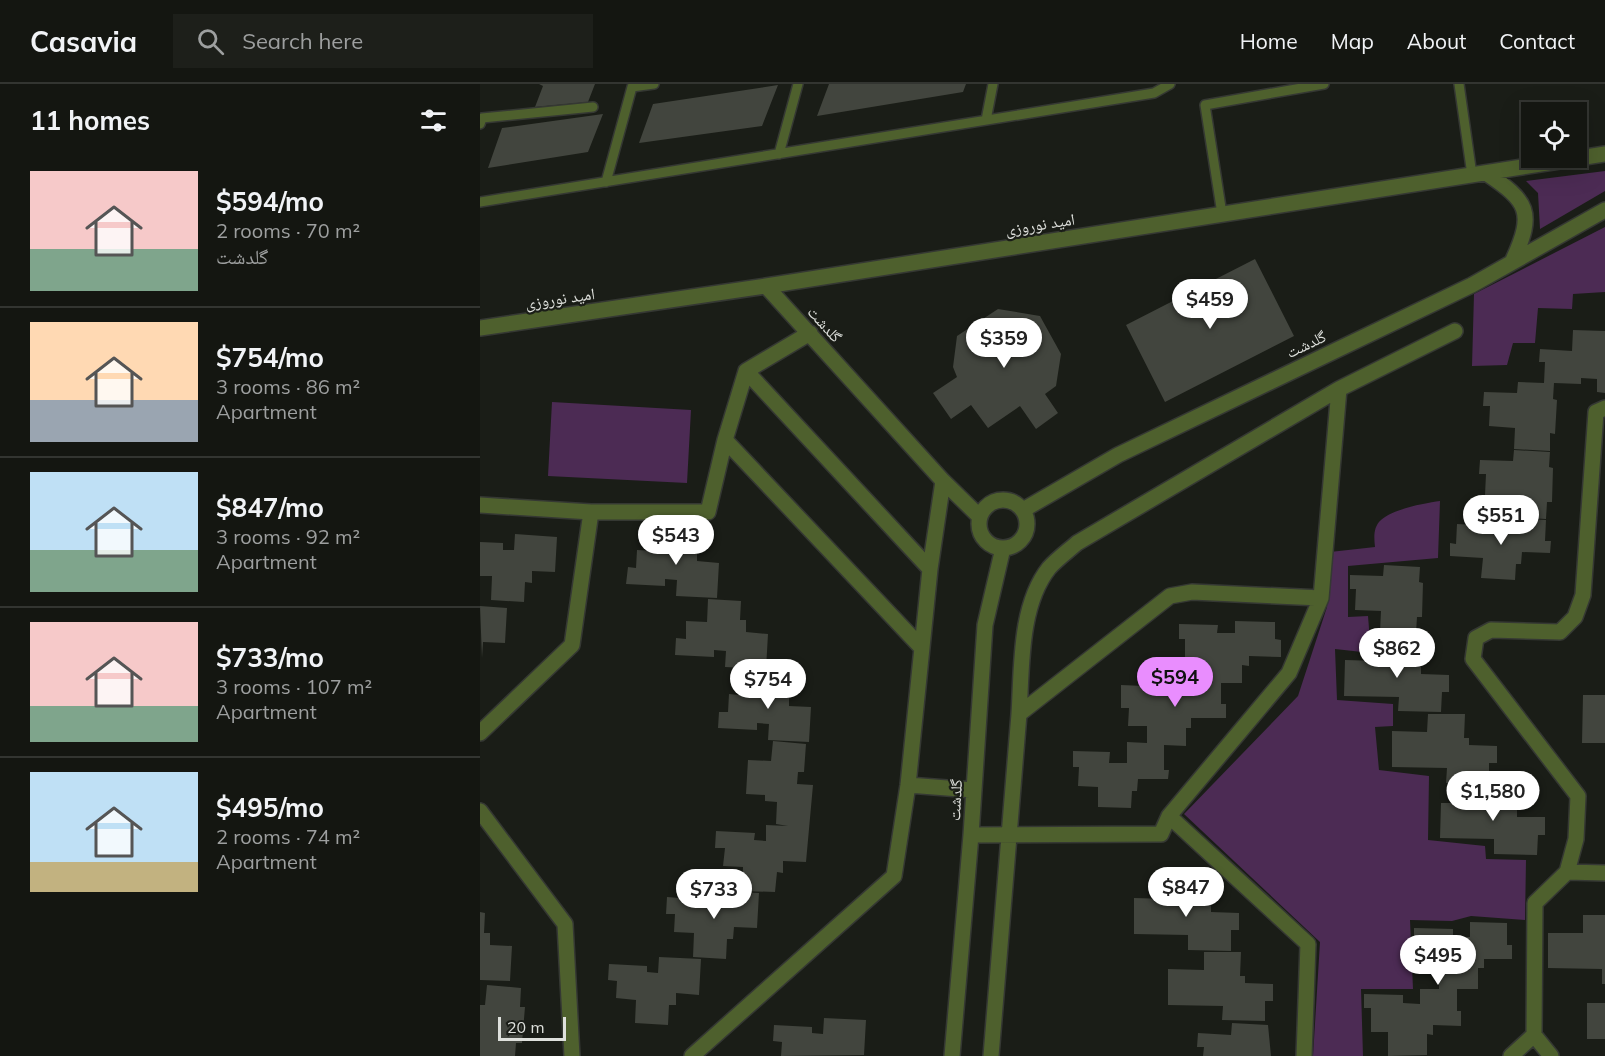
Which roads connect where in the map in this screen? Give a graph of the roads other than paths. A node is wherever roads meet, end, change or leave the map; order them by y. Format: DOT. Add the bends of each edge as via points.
graph roads {
  1 [pos="654,84"];
  2 [pos="798,84"];
  3 [pos="993,84"];
  4 [pos="1170,84"];
  5 [pos="1324,84"];
  6 [pos="1459,84"];
  7 [pos="593,107"];
  8 [pos="986,120"];
  9 [pos="480,124"];
  10 [pos="779,154"];
  11 [pos="1605,154"];
  12 [pos="1479,174"];
  13 [pos="606,182"];
  14 [pos="480,202"];
  15 [pos="1605,210"];
  16 [pos="1222,214"];
  17 [pos="1513,260"];
  18 [pos="766,286"];
  19 [pos="480,328"];
  20 [pos="1455,331"];
  21 [pos="810,333"];
  22 [pos="746,371"];
  23 [pos="1339,389"];
  24 [pos="1605,408"];
  25 [pos="725,440"];
  26 [pos="943,481"];
  27 [pos="480,505"];
  28 [pos="1023,510"];
  29 [pos="591,512"];
  30 [pos="980,517"];
  31 [pos="1003,548"];
  32 [pos="930,569"];
  33 [pos="1321,598"];
  34 [pos="920,646"];
  35 [pos="1019,714"];
  36 [pos="480,733"];
  37 [pos="908,785"];
  38 [pos="973,790"];
  39 [pos="480,811"];
  40 [pos="1168,816"];
  41 [pos="971,834"];
  42 [pos="1010,835"];
  43 [pos="1567,872"];
  44 [pos="1605,873"];
  45 [pos="1534,1035"];
  46 [pos="572,1056"];
  47 [pos="692,1056"];
  48 [pos="952,1056"];
  49 [pos="991,1056"];
  50 [pos="1304,1056"];
  51 [pos="1511,1056"];
  52 [pos="1551,1056"];
  1 -- 13 [label="lane" via="632,87"];
  2 -- 10 [label="lane"];
  3 -- 8 [label="lane"];
  4 -- 8 [label="lane" via="1154,93"];
  5 -- 16 [label="lane" via="1206,105"];
  6 -- 12 [label="lane"];
  7 -- 9 [label="lane" via="482,117"];
  8 -- 10 [label="lane"];
  10 -- 13 [label="lane"];
  11 -- 12 [label="street, امید نوروزی"];
  12 -- 16 [label="street, امید نوروزی"];
  12 -- 17 [label="street" via="1511,191 1524,208 1526,227"];
  13 -- 14 [label="lane"];
  15 -- 17 [label="street, گلدشت"];
  16 -- 18 [label="street, امید نوروزی"];
  17 -- 28 [label="street, گلدشت" via="1472,285 1118,455"];
  18 -- 19 [label="street, امید نوروزی"];
  18 -- 21 [label="street, گلدشت"];
  20 -- 23 [label="street"];
  21 -- 22 [label="street"];
  21 -- 26 [label="street, گلدشت"];
  22 -- 25 [label="street"];
  22 -- 32 [label="street"];
  23 -- 33 [label="street"];
  23 -- 35 [label="street" via="1077,543 1049,568 1023,634"];
  24 -- 43 [label="street" via="1596,412 1583,595 1575,617 1560,632 1491,630 1476,638 1473,659 1578,796 1576,839"];
  25 -- 29 [label="street" via="708,512"];
  25 -- 34 [label="street"];
  26 -- 30 [label="street, گلدشت"];
  26 -- 32 [label="street"];
  27 -- 29 [label="street"];
  28 -- 30 [label="street" via="1011,501 996,501"];
  28 -- 31 [label="street" via="1027,525 1023,539"];
  29 -- 36 [label="street" via="572,645"];
  30 -- 31 [label="street" via="984,538"];
  31 -- 38 [label="street, گلدشت" via="986,625"];
  32 -- 34 [label="street"];
  33 -- 35 [label="street" via="1192,592 1170,596"];
  33 -- 40 [label="street" via="1289,673"];
  34 -- 37 [label="street"];
  35 -- 42 [label="street"];
  37 -- 38 [label="street"];
  37 -- 47 [label="street" via="894,876"];
  38 -- 41 [label="street, گلدشت"];
  39 -- 46 [label="street" via="565,924"];
  40 -- 42 [label="street" via="1161,834"];
  40 -- 50 [label="street" via="1308,944"];
  41 -- 42 [label="street"];
  41 -- 48 [label="street, گلدشت"];
  42 -- 49 [label="street"];
  43 -- 44 [label="street"];
  43 -- 45 [label="street" via="1535,903"];
  45 -- 51 [label="street"];
  45 -- 52 [label="street"];
}
